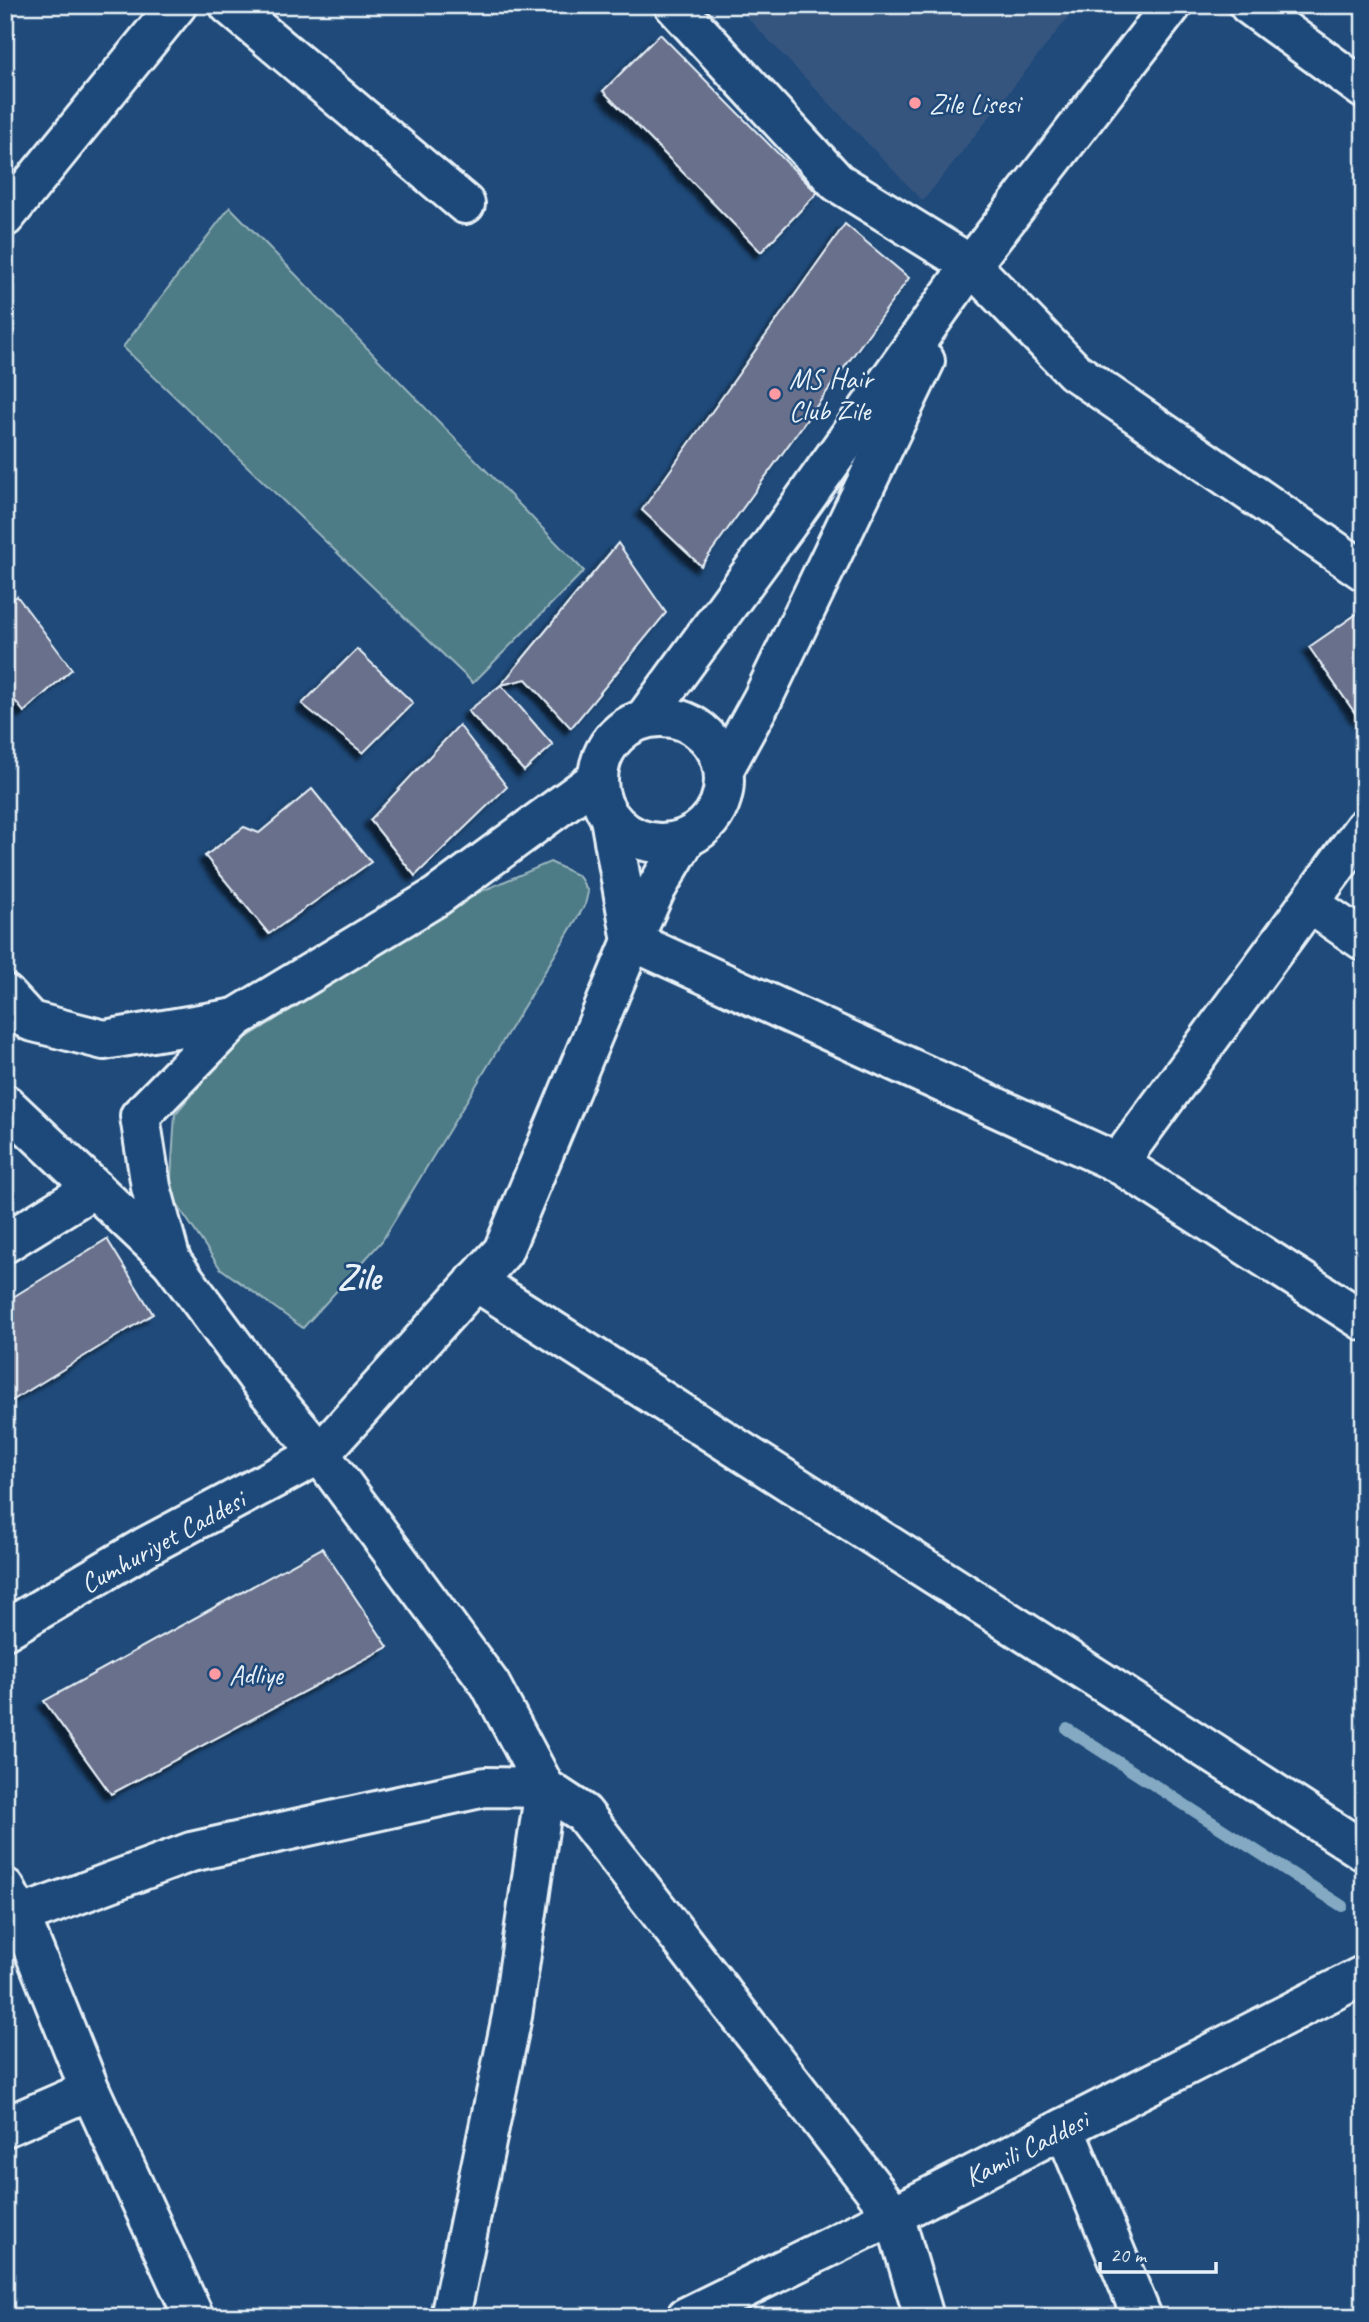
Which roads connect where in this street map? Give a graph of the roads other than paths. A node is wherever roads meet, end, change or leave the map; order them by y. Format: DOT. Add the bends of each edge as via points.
graph roads {
  1 [pos="177,5"];
  2 [pos="229,5"];
  3 [pos="674,5"];
  4 [pos="1172,5"];
  5 [pos="1249,5"];
  6 [pos="1364,89"];
  7 [pos="12,193"];
  8 [pos="465,204"];
  9 [pos="971,265"];
  10 [pos="1364,571"];
  11 [pos="645,718"];
  12 [pos="724,769"];
  13 [pos="597,779"];
  14 [pos="610,818"];
  15 [pos="1364,828"];
  16 [pos="686,838"];
  17 [pos="1309,903"];
  18 [pos="632,941"];
  19 [pos="1364,941"];
  20 [pos="5,993"];
  21 [pos="236,1017"];
  22 [pos="5,1104"];
  23 [pos="1118,1163"];
  24 [pos="94,1188"];
  25 [pos="5,1243"];
  26 [pos="171,1261"];
  27 [pos="475,1282"];
  28 [pos="1364,1321"];
  29 [pos="320,1454"];
  30 [pos="5,1630"];
  31 [pos="545,1788"];
  32 [pos="1364,1851"];
  33 [pos="13,1902"];
  34 [pos="1364,1975"];
  35 [pos="90,2090"];
  36 [pos="5,2127"];
  37 [pos="1064,2129"];
  38 [pos="894,2214"];
  39 [pos="194,2317"];
  40 [pos="450,2317"];
  41 [pos="686,2317"];
  42 [pos="924,2317"];
  43 [pos="1142,2317"];
  1 -- 7 [label="street"];
  2 -- 8 [label="street"];
  3 -- 9 [label="street" via="836,182"];
  4 -- 9 [label="street"];
  5 -- 6 [label="street"];
  9 -- 10 [label="street" via="1074,370"];
  9 -- 11 [label="street"];
  9 -- 12 [label="street" via="763,698"];
  11 -- 12 [label="street" via="667,716 696,727 718,750"];
  11 -- 13 [label="street" via="626,726 611,740"];
  12 -- 16 [label="street" via="724,791 717,811 704,827"];
  13 -- 14 [label="street" via="600,800"];
  13 -- 21 [label="street" via="436,897"];
  14 -- 16 [label="street" via="625,833 644,841 666,843"];
  14 -- 18 [label="street"];
  15 -- 17 [label="street"];
  16 -- 18 [label="street, Cumhuriyet Caddesi"];
  17 -- 19 [label="street"];
  17 -- 23 [label="street"];
  18 -- 23 [label="street"];
  18 -- 27 [label="street, Cumhuriyet Caddesi" via="503,1251"];
  20 -- 21 [label="street" via="30,1021 104,1040"];
  21 -- 26 [label="street" via="140,1116 151,1187"];
  22 -- 24 [label="street"];
  23 -- 28 [label="street"];
  24 -- 25 [label="street"];
  24 -- 26 [label="street"];
  26 -- 29 [label="street"];
  27 -- 29 [label="street, Cumhuriyet Caddesi"];
  27 -- 32 [label="street"];
  29 -- 30 [label="street, Cumhuriyet Caddesi" via="145,1547"];
  29 -- 31 [label="street" via="490,1684"];
  31 -- 33 [label="street" via="485,1787 191,1852"];
  31 -- 38 [label="street" via="583,1812"];
  31 -- 40 [label="street" via="512,2016"];
  33 -- 35 [label="street"];
  34 -- 37 [label="street, Kamili Caddesi"];
  35 -- 36 [label="street"];
  35 -- 39 [label="street"];
  37 -- 38 [label="street, Kamili Caddesi"];
  37 -- 43 [label="street"];
  38 -- 41 [label="street, Kamili Caddesi"];
  38 -- 42 [label="street"];
}
